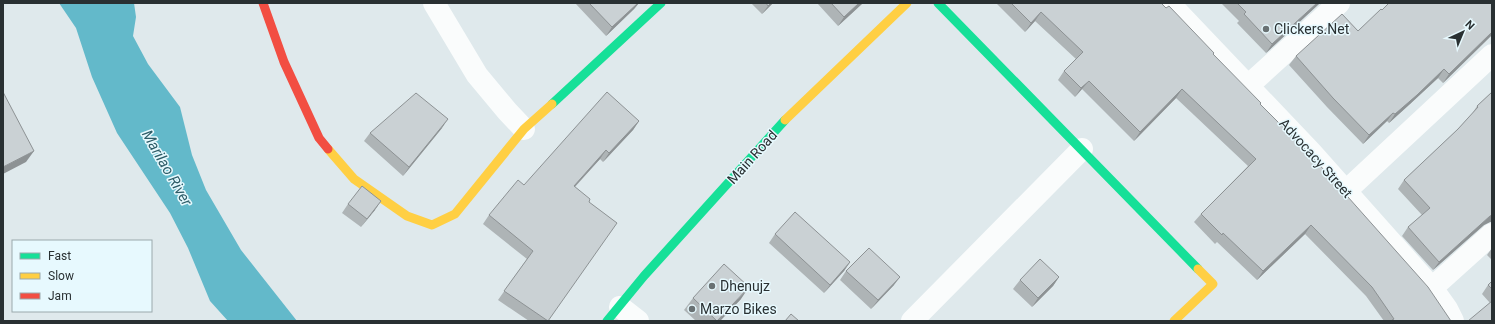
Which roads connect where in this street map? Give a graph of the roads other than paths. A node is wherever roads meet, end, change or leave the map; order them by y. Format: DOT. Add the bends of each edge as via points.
graph roads {
  1 [pos="263,3"];
  2 [pos="434,3"];
  3 [pos="661,3"];
  4 [pos="906,3"];
  5 [pos="938,3"];
  6 [pos="1169,3"];
  7 [pos="1339,3"];
  8 [pos="1492,56"];
  9 [pos="1249,85"];
  10 [pos="524,129"];
  11 [pos="1082,149"];
  12 [pos="1346,191"];
  13 [pos="1492,234"];
  14 [pos="1432,288"];
  15 [pos="614,314"];
  16 [pos="638,321"];
  17 [pos="912,321"];
  18 [pos="1174,321"];
  19 [pos="1453,321"];
  1 -- 10 [label="street" via="284,62 319,138 354,179 407,216 432,225 455,214"];
  2 -- 10 [label="street" via="477,76"];
  3 -- 10 [label="street"];
  4 -- 15 [label="street, Main Road" via="791,114 644,276"];
  5 -- 11 [label="street"];
  6 -- 9 [label="street, Advocacy Street"];
  7 -- 9 [label="street"];
  8 -- 12 [label="street"];
  9 -- 12 [label="street, Advocacy Street"];
  11 -- 17 [label="street"];
  11 -- 18 [label="street" via="1213,284"];
  12 -- 14 [label="street, Advocacy Street"];
  13 -- 14 [label="street"];
  14 -- 19 [label="street, Advocacy Street"];
  15 -- 16 [label="street"];
}
